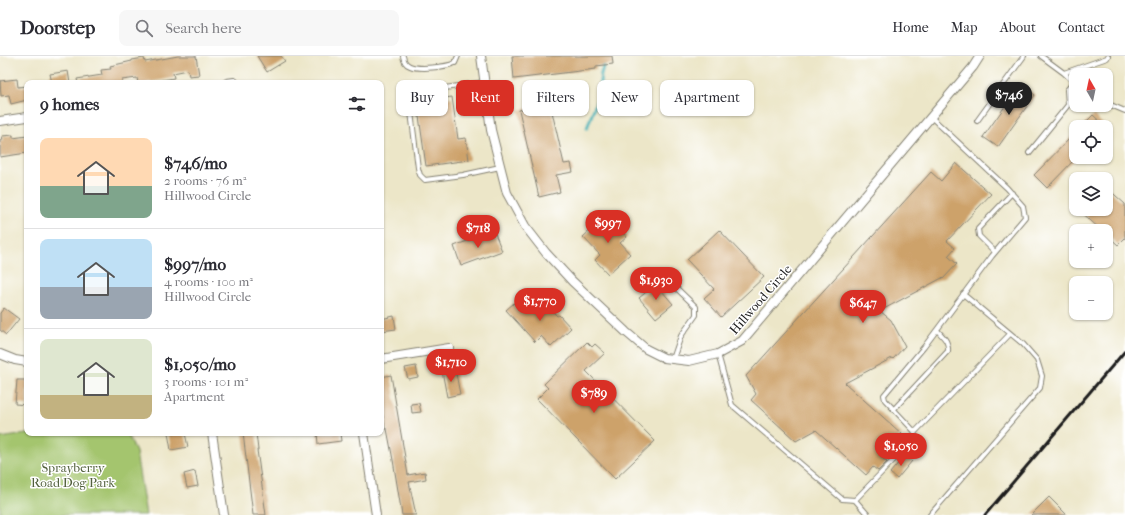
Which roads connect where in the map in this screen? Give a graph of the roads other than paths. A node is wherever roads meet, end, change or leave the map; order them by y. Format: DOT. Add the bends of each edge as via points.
graph roads {
  1 [pos="403,56"];
  2 [pos="458,56"];
  3 [pos="481,56"];
  4 [pos="980,56"];
  5 [pos="1024,56"];
  6 [pos="1041,56"];
  7 [pos="1108,56"];
  8 [pos="1064,73"];
  9 [pos="1069,77"];
  10 [pos="485,80"];
  11 [pos="456,86"];
  12 [pos="1069,88"];
  13 [pos="1113,105"];
  14 [pos="1125,111"];
  15 [pos="489,116"];
  16 [pos="24,117"];
  17 [pos="931,117"];
  18 [pos="0,121"];
  19 [pos="977,121"];
  20 [pos="1029,153"];
  21 [pos="500,167"];
  22 [pos="1012,193"];
  23 [pos="995,252"];
  24 [pos="667,279"];
  25 [pos="963,294"];
  26 [pos="937,330"];
  27 [pos="1010,334"];
  28 [pos="449,348"];
  29 [pos="0,354"];
  30 [pos="718,354"];
  31 [pos="384,359"];
  32 [pos="673,359"];
  33 [pos="24,362"];
  34 [pos="894,409"];
  35 [pos="915,432"];
  36 [pos="212,436"];
  37 [pos="364,436"];
  38 [pos="855,500"];
  39 [pos="224,515"];
  40 [pos="376,515"];
  41 [pos="868,515"];
  42 [pos="930,515"];
  1 -- 2 [label="lane" via="405,63 411,67 451,65 455,64"];
  3 -- 10 [label="street, Hillwood Circle"];
  4 -- 17 [label="street, Hillwood Circle"];
  5 -- 19 [label="lane"];
  6 -- 8 [label="lane"];
  7 -- 8 [label="lane"];
  8 -- 9 [label="lane"];
  11 -- 21 [label="lane" via="418,92 411,96 420,176 425,180"];
  12 -- 20 [label="lane" via="1068,105"];
  13 -- 14 [label="lane"];
  15 -- 21 [label="street, Hillwood Circle"];
  16 -- 18 [label="street"];
  17 -- 22 [label="lane"];
  17 -- 30 [label="street, Hillwood Circle" via="742,341"];
  21 -- 32 [label="street, Hillwood Circle" via="507,193 525,226 546,253 598,306 646,349 664,358"];
  22 -- 23 [label="lane" via="1023,206 1025,217"];
  22 -- 23 [label="lane" via="978,229 979,236"];
  23 -- 25 [label="lane"];
  24 -- 32 [label="lane" via="696,307 696,315 681,336"];
  25 -- 26 [label="lane"];
  25 -- 27 [label="lane"];
  26 -- 34 [label="lane" via="884,395 885,400"];
  26 -- 34 [label="lane" via="947,341 948,351"];
  27 -- 35 [label="lane"];
  27 -- 42 [label="lane" via="1037,360 1042,376 1040,388"];
  28 -- 31 [label="street"];
  29 -- 33 [label="street"];
  30 -- 32 [label="street, Hillwood Circle" via="689,361"];
  30 -- 38 [label="lane" via="732,405 842,498"];
  34 -- 35 [label="lane"];
  35 -- 38 [label="lane" via="913,440"];
  36 -- 39 [label="street"];
  37 -- 40 [label="street"];
  38 -- 41 [label="lane"];
}
